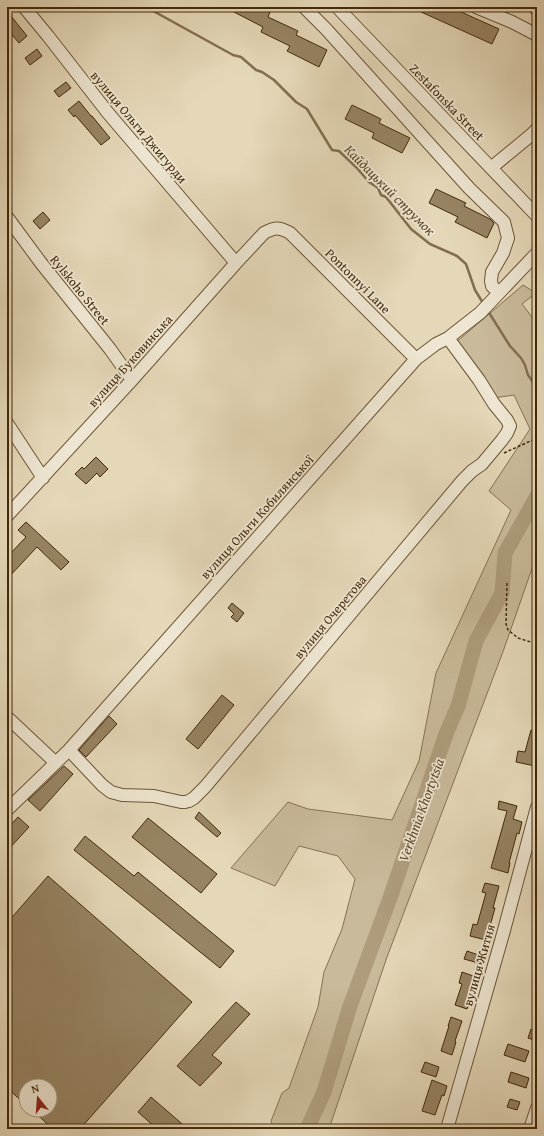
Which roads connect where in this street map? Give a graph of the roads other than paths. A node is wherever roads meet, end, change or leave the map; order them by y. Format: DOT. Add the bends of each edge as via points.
graph roads {
  1 [pos="24,7"];
  2 [pos="304,7"];
  3 [pos="476,7"];
  4 [pos="537,7"];
  5 [pos="340,8"];
  6 [pos="537,10"];
  7 [pos="537,35"];
  8 [pos="537,129"];
  9 [pos="491,168"];
  10 [pos="537,216"];
  11 [pos="7,217"];
  12 [pos="276,228"];
  13 [pos="537,253"];
  14 [pos="236,263"];
  15 [pos="496,296"];
  16 [pos="448,338"];
  17 [pos="416,359"];
  18 [pos="132,380"];
  19 [pos="7,423"];
  20 [pos="43,478"];
  21 [pos="7,516"];
  22 [pos="7,717"];
  23 [pos="69,750"];
  24 [pos="56,763"];
  25 [pos="537,807"];
  26 [pos="7,810"];
  27 [pos="537,1108"];
  28 [pos="447,1129"];
  29 [pos="530,1129"];
  1 -- 14 [label="street, вулиця Ольги Джигурди" via="108,113"];
  2 -- 15 [label="street" via="469,188 504,222 508,238 492,272 491,281"];
  3 -- 7 [label="street"];
  4 -- 6 [label="street"];
  5 -- 9 [label="street, Zestafonska Street"];
  8 -- 9 [label="street"];
  9 -- 10 [label="street, Zestafonska Street"];
  11 -- 18 [label="street, Rylskoho Street"];
  12 -- 14 [label="street, вулиця Буковинська" via="264,233"];
  12 -- 17 [label="street, Pontonnyi Lane" via="290,234"];
  13 -- 15 [label="street, вулиця Ольги Кобилянської"];
  14 -- 18 [label="street, вулиця Буковинська"];
  15 -- 16 [label="street, вулиця Ольги Кобилянської" via="480,313"];
  16 -- 17 [label="street, вулиця Ольги Кобилянської"];
  16 -- 23 [label="street, вулиця Очеретова" via="507,420 510,426 507,432 482,464 462,481 205,787 186,802 154,796 122,795 111,792 102,785"];
  17 -- 23 [label="street, вулиця Ольги Кобилянської"];
  18 -- 20 [label="street, вулиця Буковинська"];
  19 -- 20 [label="street"];
  20 -- 21 [label="street, вулиця Буковинська"];
  22 -- 24 [label="street"];
  23 -- 24 [label="street, вулиця Ольги Кобилянської"];
  24 -- 26 [label="street, вулиця Ольги Кобилянської"];
  25 -- 28 [label="street, вулиця Житня"];
  27 -- 29 [label="street"];
}
